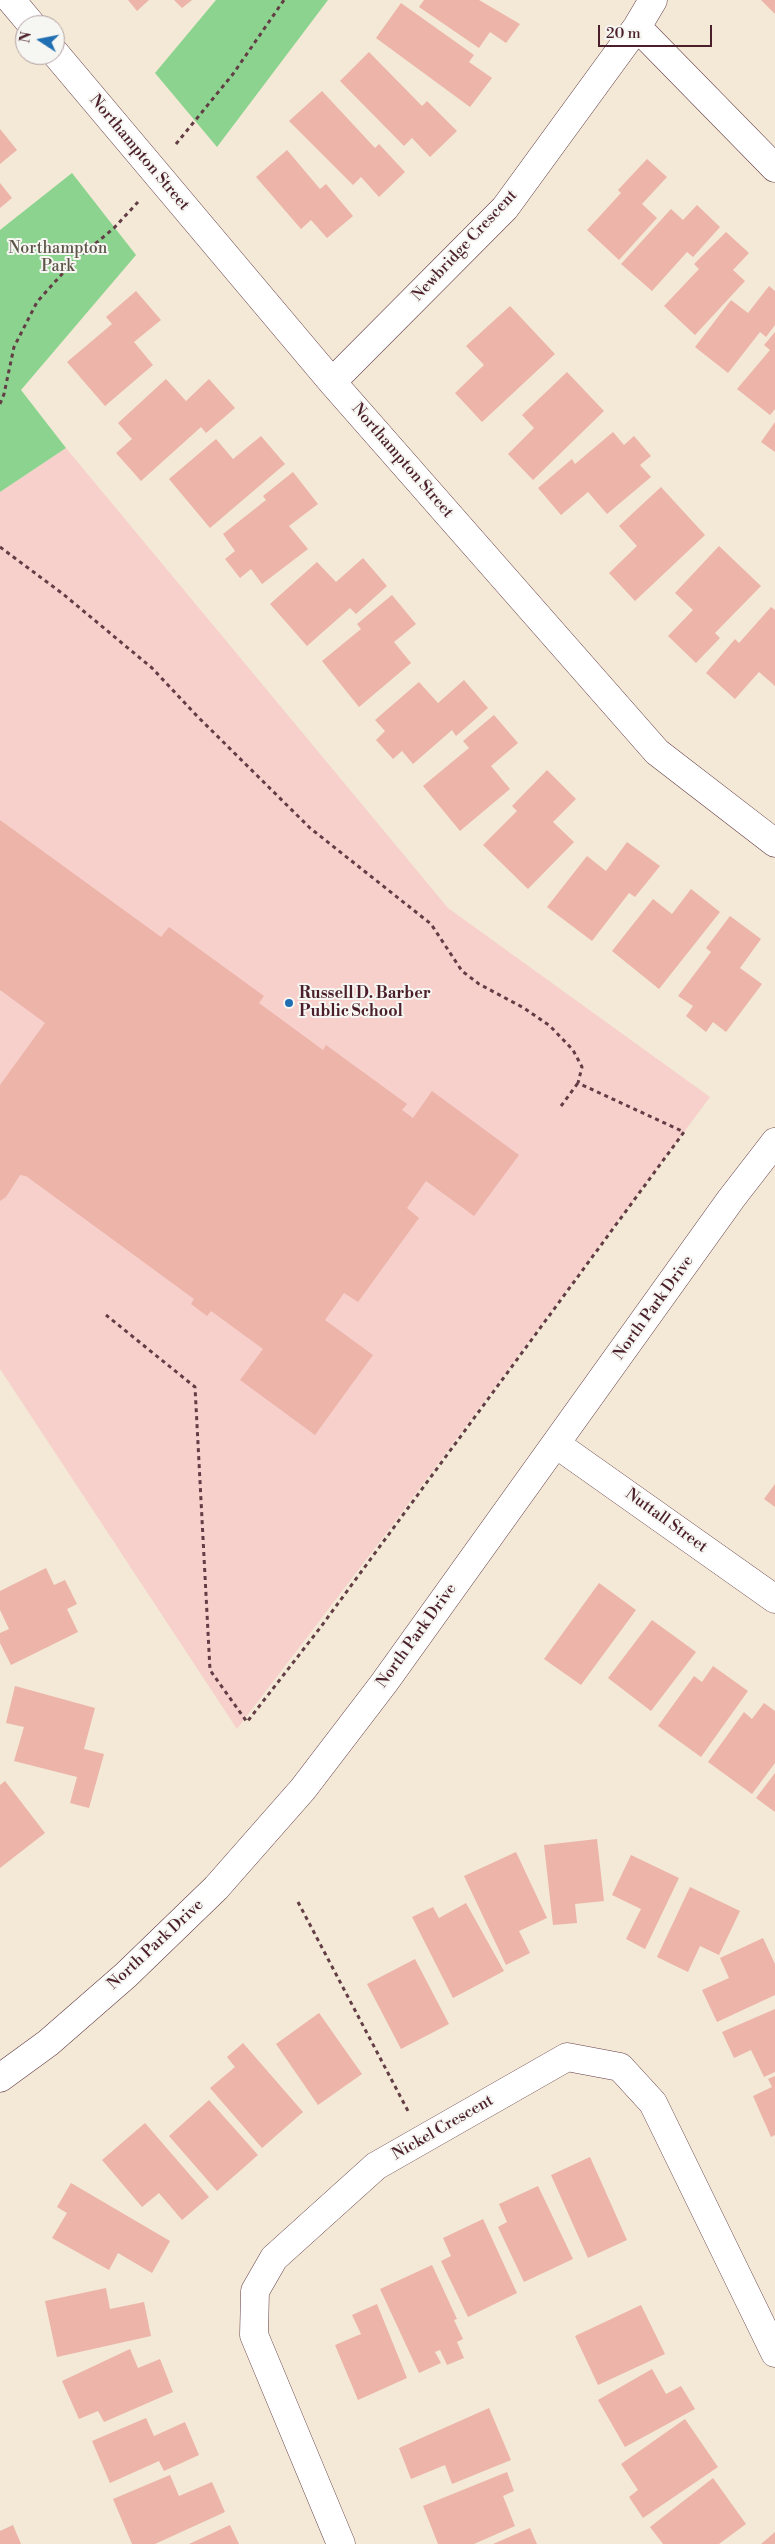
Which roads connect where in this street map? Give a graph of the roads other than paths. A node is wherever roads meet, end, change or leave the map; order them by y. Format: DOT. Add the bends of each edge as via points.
graph roads {
  1 [pos="11,0"];
  2 [pos="653,0"];
  3 [pos="24,15"];
  4 [pos="637,27"];
  5 [pos="65,65"];
  6 [pos="775,168"];
  7 [pos="332,382"];
  8 [pos="775,843"];
  9 [pos="775,1142"];
  10 [pos="556,1444"];
  11 [pos="775,1599"];
  12 [pos="0,2078"];
  13 [pos="775,2353"];
  14 [pos="341,2544"];
  1 -- 3 [label="street"];
  2 -- 4 [label="street, Newbridge Crescent"];
  4 -- 6 [label="street"];
  4 -- 7 [label="street, Newbridge Crescent" via="505,208"];
  5 -- 7 [label="street, Northampton Street"];
  7 -- 8 [label="street, Northampton Street" via="656,752"];
  9 -- 10 [label="street, North Park Drive"];
  10 -- 11 [label="street, Nuttall Street"];
  10 -- 12 [label="street, North Park Drive" via="384,1683 287,1808 216,1888 126,1974 48,2043"];
  13 -- 14 [label="street, Nickel Crescent" via="653,2103 620,2067 566,2057 376,2166 274,2258 255,2291 254,2335"];
}
